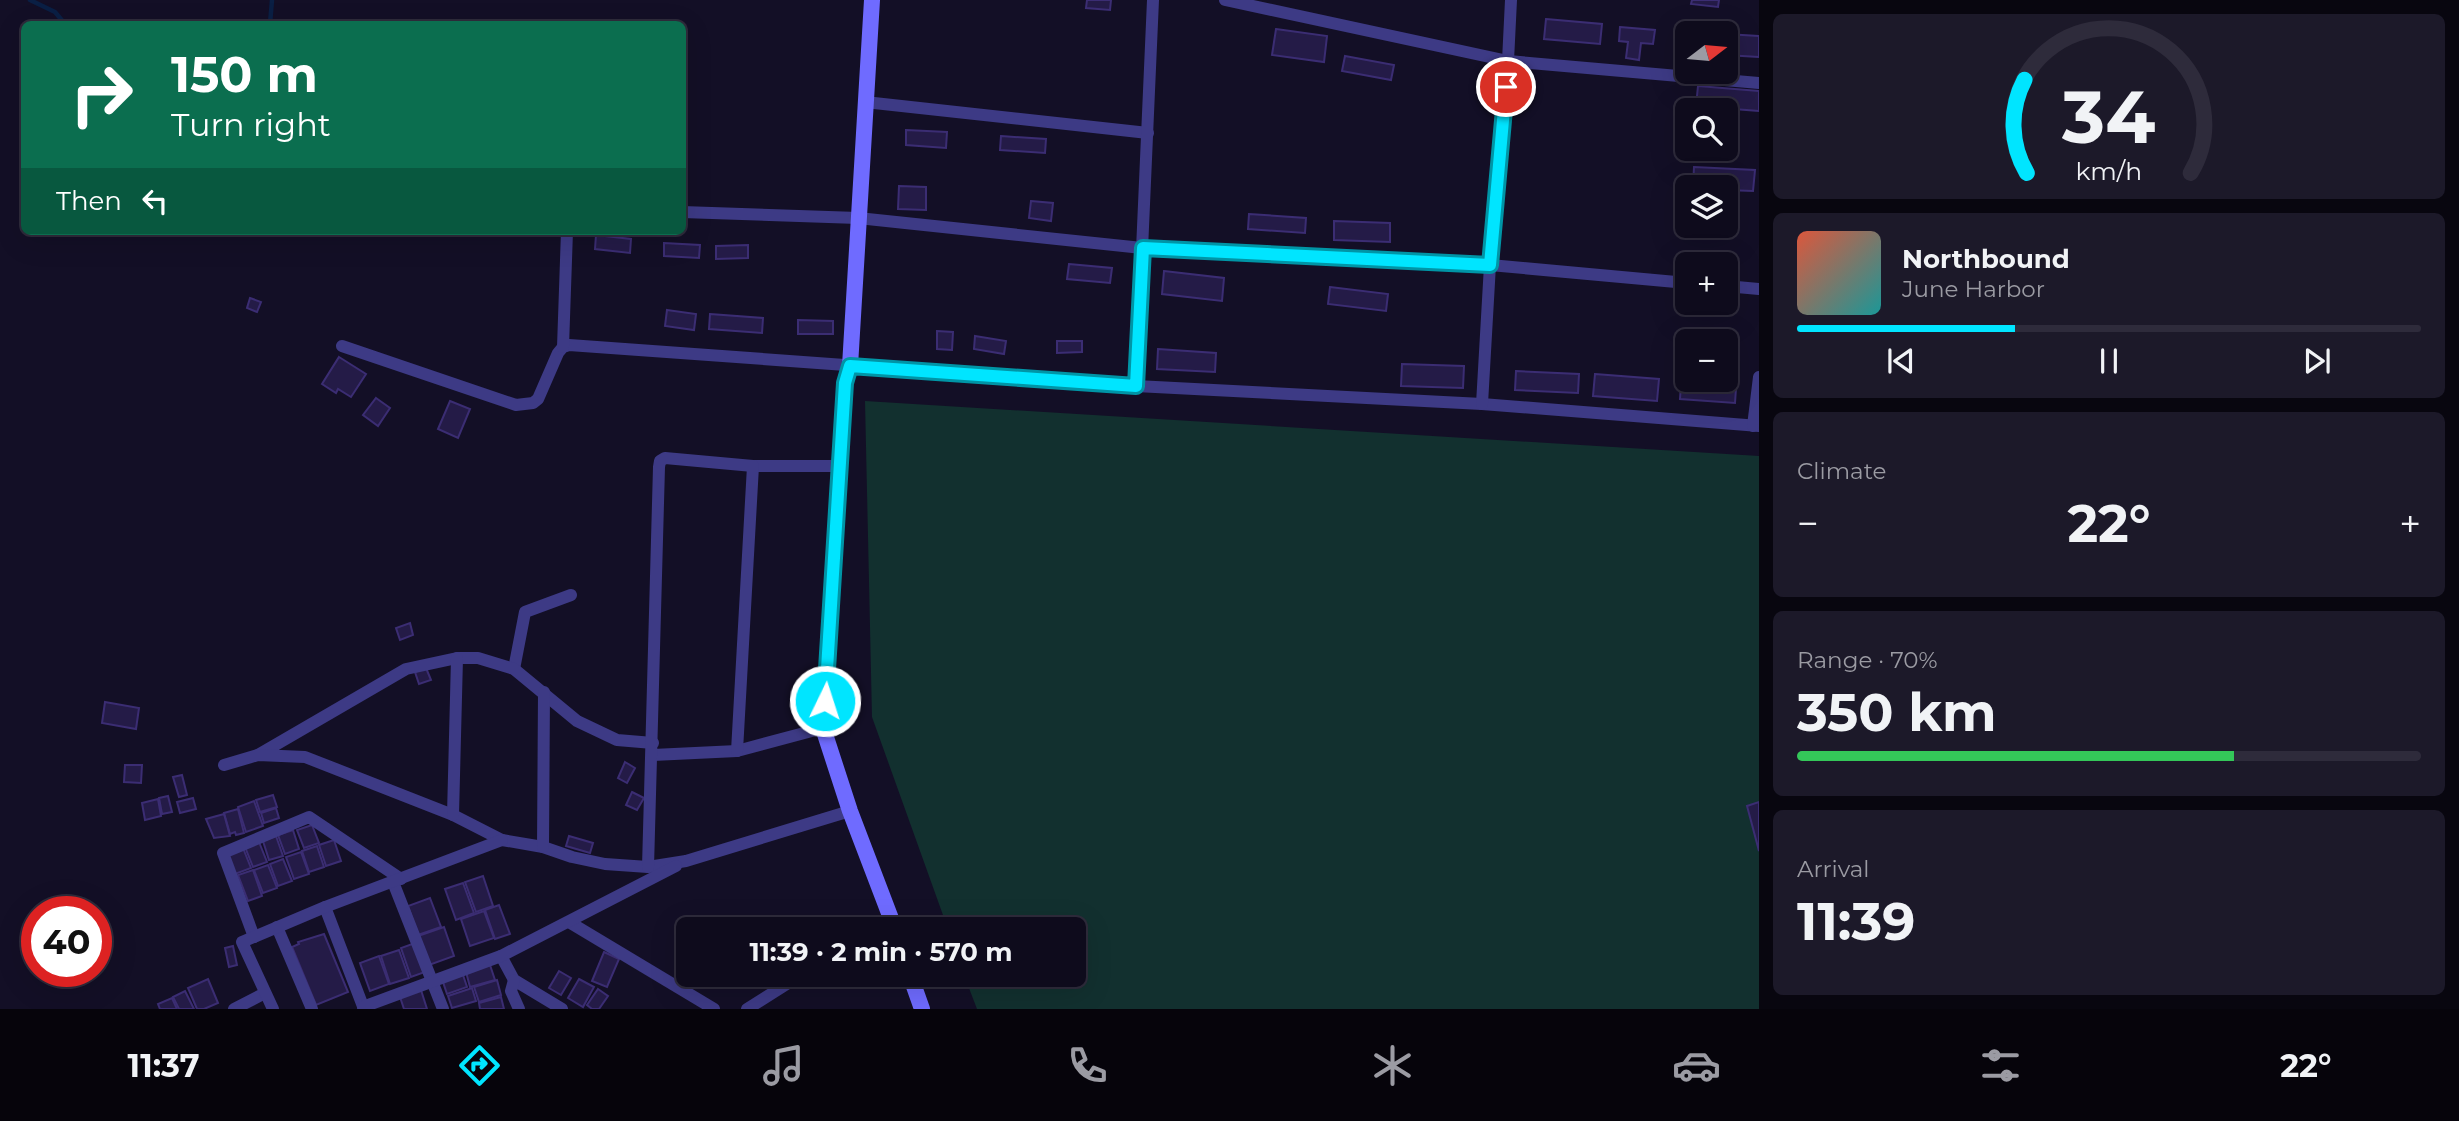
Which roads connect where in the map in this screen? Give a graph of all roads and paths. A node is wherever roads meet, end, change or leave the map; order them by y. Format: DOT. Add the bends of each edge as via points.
graph roads {
  1 [pos="872,0"];
  2 [pos="1153,0"];
  3 [pos="1225,0"];
  4 [pos="1511,0"];
  5 [pos="1508,61"];
  6 [pos="1759,83"];
  7 [pos="865,102"];
  8 [pos="1148,133"];
  9 [pos="686,212"];
  10 [pos="858,218"];
  11 [pos="567,235"];
  12 [pos="1143,248"];
  13 [pos="1490,265"];
  14 [pos="1675,282"];
  15 [pos="1738,287"];
  16 [pos="1759,289"];
  17 [pos="342,346"];
  18 [pos="563,347"];
  19 [pos="850,366"];
  20 [pos="1759,377"];
  21 [pos="1136,386"];
  22 [pos="1482,404"];
  23 [pos="1756,426"];
  24 [pos="753,466"];
  25 [pos="840,466"];
  26 [pos="571,595"];
  27 [pos="457,658"];
  28 [pos="514,669"];
  29 [pos="544,692"];
  30 [pos="823,727"];
  31 [pos="653,749"];
  32 [pos="737,751"];
  33 [pos="258,755"];
  34 [pos="224,765"];
  35 [pos="850,811"];
  36 [pos="453,815"];
  37 [pos="502,840"];
  38 [pos="543,847"];
  39 [pos="686,861"];
  40 [pos="648,867"];
  41 [pos="397,880"];
  42 [pos="325,907"];
  43 [pos="891,917"];
  44 [pos="569,922"];
  45 [pos="277,927"];
  46 [pos="254,937"];
  47 [pos="501,956"];
  48 [pos="514,980"];
  49 [pos="432,981"];
  50 [pos="782,987"];
  51 [pos="914,987"];
  52 [pos="265,993"];
  53 [pos="363,1008"];
  54 [pos="234,1009"];
  55 [pos="273,1009"];
  56 [pos="312,1009"];
  57 [pos="443,1009"];
  58 [pos="519,1009"];
  59 [pos="562,1009"];
  60 [pos="714,1009"];
  61 [pos="747,1009"];
  62 [pos="922,1009"];
  1 -- 7 [label="street"];
  2 -- 8 [label="street"];
  3 -- 5 [label="street"];
  4 -- 5 [label="street"];
  5 -- 6 [label="street"];
  5 -- 13 [label="street"];
  7 -- 8 [label="street"];
  7 -- 10 [label="street"];
  8 -- 12 [label="street"];
  9 -- 10 [label="street"];
  10 -- 12 [label="street"];
  10 -- 19 [label="street"];
  11 -- 18 [label="street"];
  12 -- 13 [label="street"];
  12 -- 21 [label="street"];
  13 -- 14 [label="street"];
  13 -- 22 [label="street"];
  15 -- 16 [label="street"];
  17 -- 18 [label="street" via="516,405 538,399"];
  18 -- 19 [label="street"];
  19 -- 21 [label="street"];
  19 -- 25 [label="street"];
  20 -- 23 [label="street"];
  21 -- 22 [label="street"];
  22 -- 23 [label="street"];
  24 -- 25 [label="street"];
  24 -- 31 [label="street" via="660,461"];
  24 -- 32 [label="street"];
  25 -- 30 [label="street"];
  26 -- 28 [label="street" via="525,612"];
  27 -- 28 [label="street" via="478,658"];
  27 -- 33 [label="street" via="406,669"];
  27 -- 36 [label="street"];
  28 -- 29 [label="street"];
  29 -- 31 [label="street" via="577,721 617,740"];
  29 -- 38 [label="street"];
  30 -- 32 [label="street"];
  30 -- 35 [label="street"];
  31 -- 32 [label="street"];
  31 -- 40 [label="street"];
  33 -- 34 [label="street"];
  33 -- 36 [label="street" via="304,757"];
  35 -- 39 [label="street"];
  35 -- 43 [label="street"];
  36 -- 37 [label="street"];
  37 -- 38 [label="street"];
  37 -- 41 [label="street"];
  38 -- 40 [label="street" via="605,864"];
  39 -- 40 [label="street"];
  39 -- 44 [label="street"];
  41 -- 42 [label="street"];
  41 -- 46 [label="street" via="309,817 223,853"];
  41 -- 49 [label="street"];
  42 -- 45 [label="street"];
  42 -- 53 [label="street"];
  44 -- 47 [label="street"];
  44 -- 60 [label="street"];
  45 -- 46 [label="street"];
  45 -- 56 [label="street"];
  46 -- 52 [label="street" via="242,942"];
  47 -- 48 [label="street"];
  47 -- 49 [label="street"];
  48 -- 58 [label="street" via="511,991"];
  48 -- 59 [label="street"];
  49 -- 53 [label="street"];
  49 -- 57 [label="street"];
  50 -- 61 [label="street"];
  51 -- 62 [label="street"];
  52 -- 54 [label="street"];
  52 -- 55 [label="street"];
}
